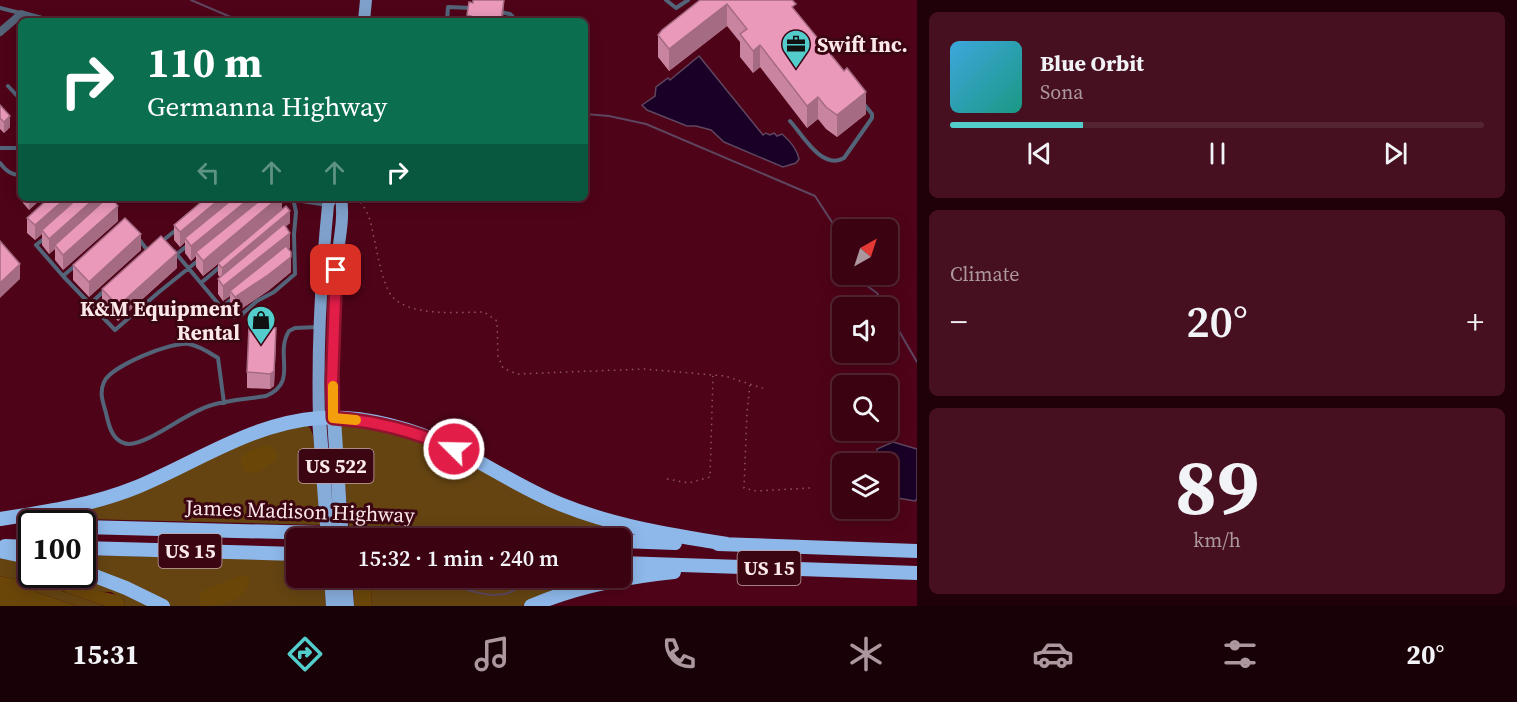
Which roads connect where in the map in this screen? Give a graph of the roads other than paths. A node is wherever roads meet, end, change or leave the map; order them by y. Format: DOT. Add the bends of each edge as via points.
graph roads {
  1 [pos="366,0"];
  2 [pos="666,0"];
  3 [pos="688,0"];
  4 [pos="0,8"];
  5 [pos="476,9"];
  6 [pos="499,12"];
  7 [pos="21,14"];
  8 [pos="35,18"];
  9 [pos="364,18"];
  10 [pos="447,18"];
  11 [pos="514,18"];
  12 [pos="0,32"];
  13 [pos="8,86"];
  14 [pos="857,96"];
  15 [pos="18,97"];
  16 [pos="790,121"];
  17 [pos="0,148"];
  18 [pos="18,148"];
  19 [pos="0,163"];
  20 [pos="18,176"];
  21 [pos="293,201"];
  22 [pos="329,202"];
  23 [pos="342,202"];
  24 [pos="286,212"];
  25 [pos="294,225"];
  26 [pos="179,228"];
  27 [pos="131,230"];
  28 [pos="286,231"];
  29 [pos="45,237"];
  30 [pos="164,239"];
  31 [pos="195,239"];
  32 [pos="294,250"];
  33 [pos="58,252"];
  34 [pos="149,252"];
  35 [pos="177,254"];
  36 [pos="205,255"];
  37 [pos="285,257"];
  38 [pos="141,259"];
  39 [pos="49,260"];
  40 [pos="81,261"];
  41 [pos="226,262"];
  42 [pos="189,268"];
  43 [pos="63,276"];
  44 [pos="201,283"];
  45 [pos="107,289"];
  46 [pos="216,289"];
  47 [pos="211,294"];
  48 [pos="237,294"];
  49 [pos="90,304"];
  50 [pos="222,307"];
  51 [pos="319,327"];
  52 [pos="224,403"];
  53 [pos="319,418"];
  54 [pos="333,418"];
  55 [pos="333,513"];
  56 [pos="0,521"];
  57 [pos="18,523"];
  58 [pos="96,526"];
  59 [pos="330,528"];
  60 [pos="338,528"];
  61 [pos="286,532"];
  62 [pos="631,542"];
  63 [pos="727,544"];
  64 [pos="0,546"];
  65 [pos="18,547"];
  66 [pos="96,548"];
  67 [pos="0,551"];
  68 [pos="917,551"];
  69 [pos="286,554"];
  70 [pos="18,555"];
  71 [pos="631,563"];
  72 [pos="736,567"];
  73 [pos="917,573"];
  74 [pos="96,576"];
  75 [pos="332,588"];
  76 [pos="346,588"];
  77 [pos="163,606"];
  78 [pos="333,606"];
  79 [pos="347,606"];
  80 [pos="531,606"];
  1 -- 9 [label="main road"];
  2 -- 3 [label="lane" via="676,8"];
  4 -- 7 [label="lane"];
  5 -- 10 [label="lane" via="448,7"];
  6 -- 11 [label="lane"];
  7 -- 8 [label="street"];
  7 -- 12 [label="street"];
  13 -- 15 [label="lane"];
  14 -- 16 [label="lane" via="873,116 840,160 822,156"];
  17 -- 18 [label="lane"];
  19 -- 20 [label="lane" via="3,169"];
  21 -- 22 [label="lane"];
  21 -- 24 [label="lane"];
  21 -- 25 [label="lane"];
  22 -- 23 [label="lane"];
  22 -- 51 [label="main road, US 522"];
  23 -- 54 [label="main road, US 522" via="334,310"];
  25 -- 28 [label="lane"];
  25 -- 32 [label="lane"];
  26 -- 30 [label="lane"];
  27 -- 34 [label="lane"];
  29 -- 39 [label="lane" via="36,245"];
  30 -- 34 [label="lane"];
  30 -- 35 [label="lane"];
  31 -- 35 [label="lane"];
  32 -- 37 [label="lane"];
  32 -- 50 [label="lane" via="295,274 274,292 240,316 233,317"];
  33 -- 39 [label="lane"];
  34 -- 38 [label="lane"];
  35 -- 42 [label="lane"];
  36 -- 42 [label="lane"];
  39 -- 43 [label="lane"];
  40 -- 43 [label="lane"];
  41 -- 44 [label="lane"];
  42 -- 44 [label="lane"];
  42 -- 49 [label="lane" via="115,330"];
  43 -- 49 [label="lane"];
  44 -- 47 [label="lane"];
  45 -- 49 [label="lane"];
  46 -- 47 [label="lane"];
  47 -- 50 [label="lane"];
  48 -- 50 [label="lane"];
  51 -- 52 [label="lane" via="295,328 286,336 280,388 266,396"];
  51 -- 53 [label="main road, US 522"];
  52 -- 52 [label="lane" via="188,414 129,444 115,438 110,430 101,391 113,371 159,349 190,344 218,358"];
  53 -- 54 [label="highway"];
  53 -- 55 [label="highway, US 522"];
  53 -- 56 [label="highway" via="251,433 115,495"];
  54 -- 55 [label="highway, US 522"];
  54 -- 63 [label="highway" via="390,425 433,439 530,491 590,515 654,532"];
  55 -- 59 [label="highway, US 522, bridge"];
  55 -- 60 [label="highway, US 522, bridge"];
  56 -- 57 [label="highway"];
  58 -- 61 [label="highway, James Madison Highway / US 15"];
  62 -- 63 [label="highway, US 15"];
  63 -- 68 [label="highway, US 15"];
  64 -- 65 [label="highway"];
  66 -- 69 [label="highway, James Madison Highway / US 15"];
  67 -- 70 [label="highway"];
  71 -- 72 [label="highway, US 15"];
  72 -- 73 [label="highway, US 15"];
  72 -- 80 [label="highway" via="618,579"];
  74 -- 77 [label="highway"];
  75 -- 78 [label="highway"];
  76 -- 79 [label="highway"];
}
